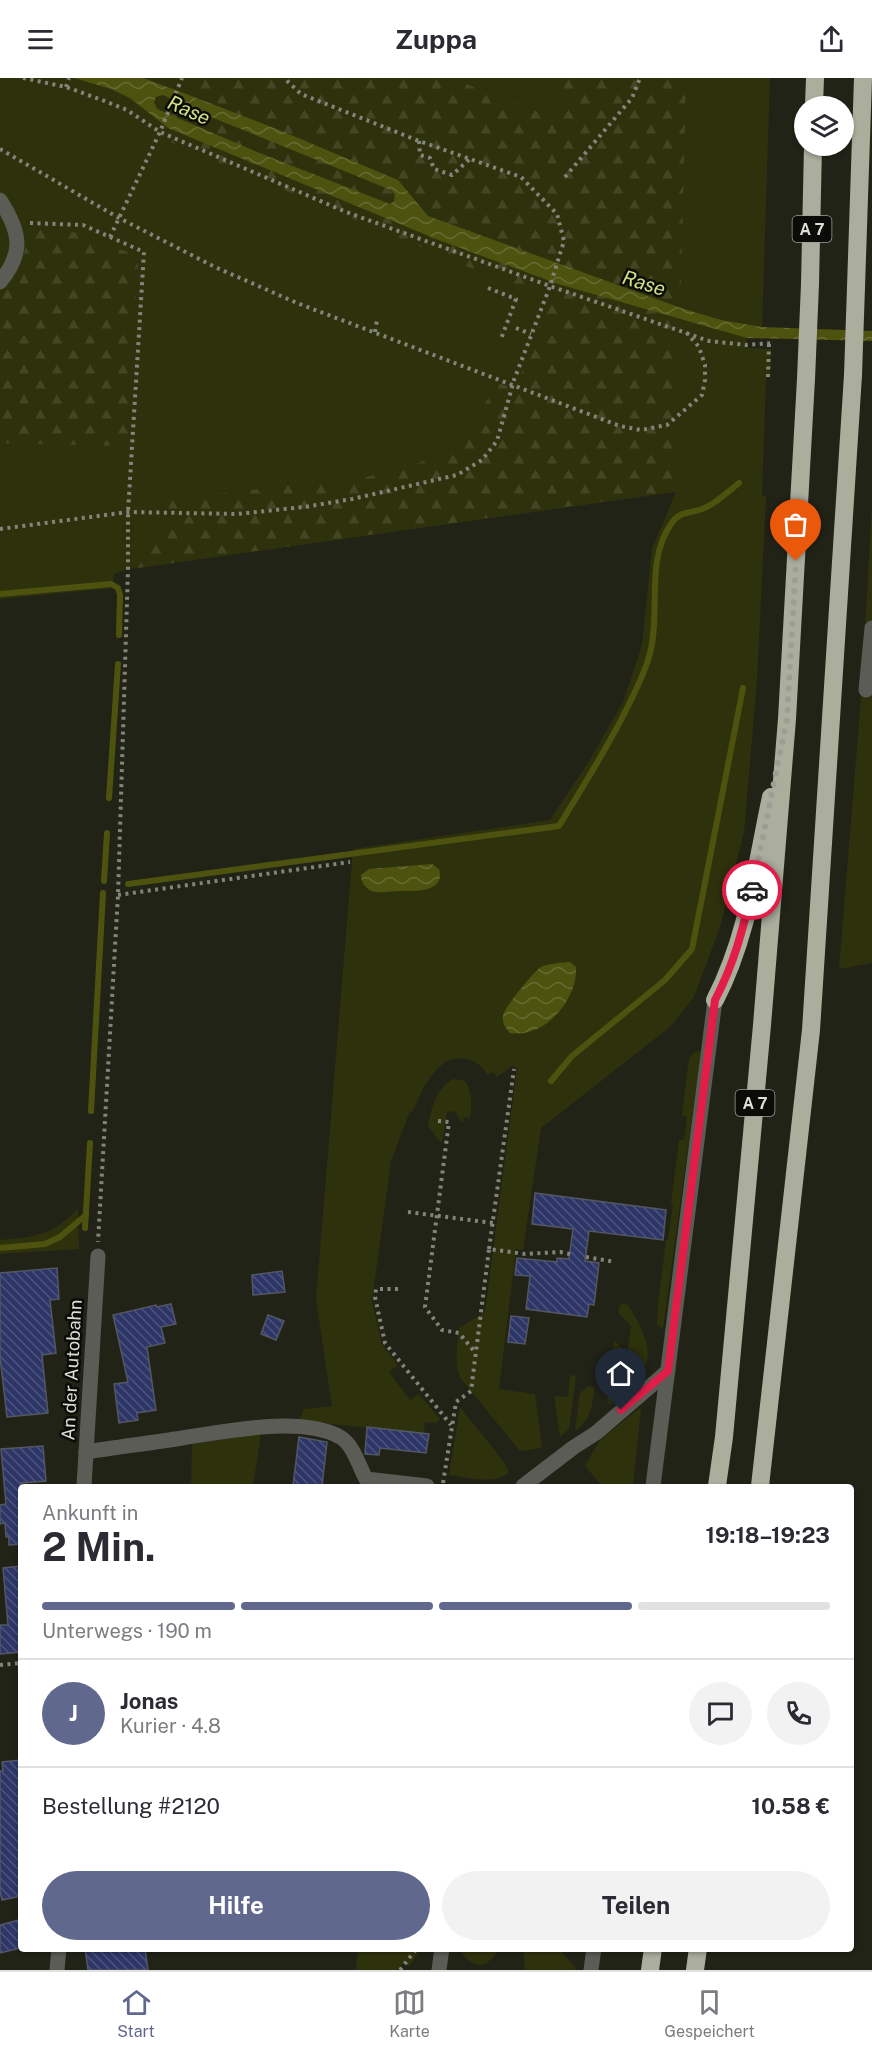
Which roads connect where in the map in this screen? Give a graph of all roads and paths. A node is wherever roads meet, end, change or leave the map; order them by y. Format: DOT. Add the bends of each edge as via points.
graph roads {
  1 [pos="23,78"];
  2 [pos="69,78"];
  3 [pos="182,78"];
  4 [pos="284,78"];
  5 [pos="640,78"];
  6 [pos="815,78"];
  7 [pos="863,78"];
  8 [pos="66,87"];
  9 [pos="814,96"];
  10 [pos="160,132"];
  11 [pos="419,141"];
  12 [pos="0,149"];
  13 [pos="813,156"];
  14 [pos="470,159"];
  15 [pos="565,177"];
  16 [pos="0,200"];
  17 [pos="119,218"];
  18 [pos="15,225"];
  19 [pos="110,237"];
  20 [pos="0,282"];
  21 [pos="550,286"];
  22 [pos="488,288"];
  23 [pos="377,320"];
  24 [pos="516,328"];
  25 [pos="375,332"];
  26 [pos="686,332"];
  27 [pos="531,334"];
  28 [pos="501,339"];
  29 [pos="768,377"];
  30 [pos="513,384"];
  31 [pos="129,512"];
  32 [pos="0,529"];
  33 [pos="872,628"];
  34 [pos="866,690"];
  35 [pos="787,719"];
  36 [pos="350,862"];
  37 [pos="117,895"];
  38 [pos="715,1000"];
  39 [pos="514,1069"];
  40 [pos="438,1121"];
  41 [pos="408,1212"];
  42 [pos="437,1216"];
  43 [pos="493,1223"];
  44 [pos="489,1249"];
  45 [pos="570,1254"];
  46 [pos="98,1256"];
  47 [pos="586,1257"];
  48 [pos="615,1262"];
  49 [pos="398,1289"];
  50 [pos="476,1353"];
  51 [pos="668,1371"];
  52 [pos="452,1426"];
  53 [pos="86,1452"];
  54 [pos="527,1483"];
  55 [pos="84,1484"];
  56 [pos="410,1484"];
  57 [pos="443,1484"];
  58 [pos="653,1484"];
  59 [pos="717,1484"];
  60 [pos="760,1484"];
  61 [pos="18,1663"];
  62 [pos="0,1665"];
  63 [pos="58,1952"];
  64 [pos="414,1952"];
  65 [pos="441,1952"];
  66 [pos="593,1952"];
  67 [pos="652,1952"];
  68 [pos="697,1952"];
  69 [pos="57,1970"];
  70 [pos="400,1970"];
  71 [pos="439,1970"];
  72 [pos="591,1970"];
  73 [pos="650,1970"];
  74 [pos="695,1970"];
  1 -- 8 [label="path"];
  2 -- 8 [label="path"];
  3 -- 10 [label="path"];
  4 -- 11 [label="path" via="301,94"];
  5 -- 15 [label="path" via="632,98"];
  6 -- 9 [label="highway"];
  7 -- 60 [label="highway, A 7, bridge" via="853,375 811,1030"];
  8 -- 10 [label="path" via="127,110"];
  10 -- 17 [label="path"];
  10 -- 21 [label="path" via="346,212"];
  11 -- 14 [label="path"];
  11 -- 14 [label="path" via="420,155 430,158 434,169 452,175"];
  12 -- 17 [label="path"];
  13 -- 35 [label="highway, A 7, bridge" via="806,379"];
  14 -- 21 [label="path" via="521,177 557,214 564,241"];
  16 -- 18 [label="street"];
  17 -- 19 [label="path"];
  17 -- 25 [label="path" via="214,267"];
  18 -- 19 [label="path" via="83,225"];
  18 -- 20 [label="street" via="18,247"];
  19 -- 31 [label="path" via="144,252"];
  21 -- 26 [label="path"];
  21 -- 27 [label="path"];
  22 -- 28 [label="path" via="516,298"];
  23 -- 25 [label="path"];
  24 -- 27 [label="path"];
  25 -- 30 [label="path"];
  26 -- 29 [label="path" via="709,341 771,343"];
  26 -- 30 [label="path" via="699,347 705,365 702,395 667,425 640,430 620,426"];
  27 -- 30 [label="path"];
  30 -- 31 [label="path" via="497,441 482,460 457,475 304,507 237,514"];
  31 -- 32 [label="path"];
  31 -- 37 [label="path"];
  33 -- 34 [label="street"];
  35 -- 38 [label="highway" via="742,935"];
  35 -- 59 [label="highway, A 7"];
  36 -- 37 [label="path"];
  37 -- 46 [label="path"];
  38 -- 51 [label="street"];
  39 -- 43 [label="path"];
  40 -- 42 [label="path" via="449,1122"];
  41 -- 42 [label="path"];
  42 -- 43 [label="path"];
  42 -- 50 [label="path" via="425,1307 442,1330 459,1333"];
  43 -- 44 [label="path"];
  44 -- 45 [label="path"];
  44 -- 50 [label="path"];
  46 -- 53 [label="street, An der Autobahn"];
  47 -- 48 [label="path"];
  49 -- 52 [label="path" via="376,1289 385,1343"];
  50 -- 52 [label="path" via="471,1391 456,1402"];
  51 -- 54 [label="street" via="596,1433"];
  51 -- 58 [label="street"];
  52 -- 57 [label="path"];
  53 -- 55 [label="street, An der Autobahn"];
  53 -- 56 [label="street" via="277,1426 297,1427 339,1437 348,1444 366,1479"];
  61 -- 62 [label="path"];
  63 -- 69 [label="street"];
  64 -- 70 [label="path"];
  65 -- 71 [label="street"];
  66 -- 72 [label="street"];
  67 -- 73 [label="highway"];
  68 -- 74 [label="highway"];
}
